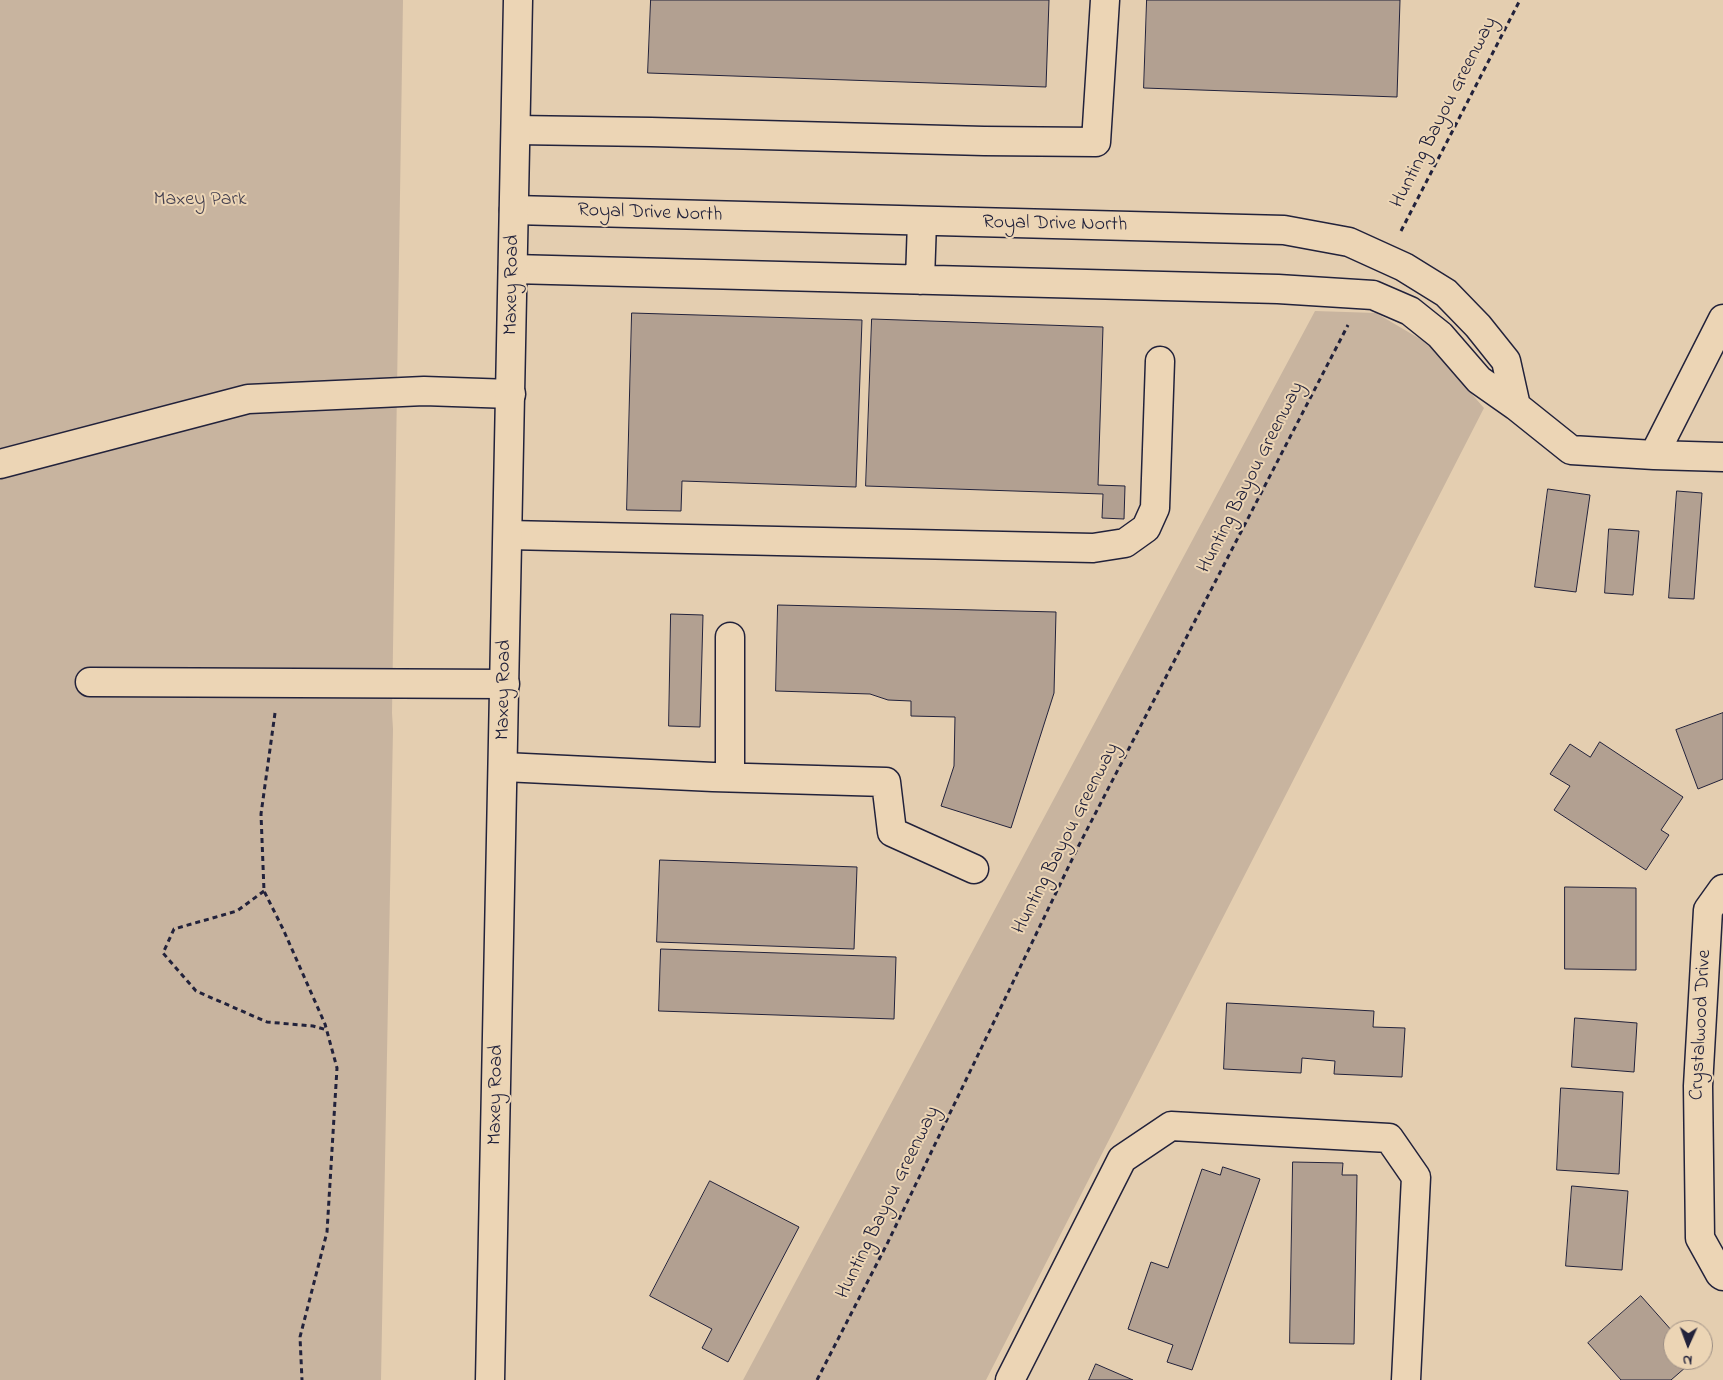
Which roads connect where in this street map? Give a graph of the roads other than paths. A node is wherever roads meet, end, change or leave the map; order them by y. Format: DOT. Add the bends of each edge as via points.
graph roads {
  1 [pos="518,0"];
  2 [pos="1105,0"];
  3 [pos="516,130"];
  4 [pos="514,210"];
  5 [pos="922,221"];
  6 [pos="513,269"];
  7 [pos="920,280"];
  8 [pos="1723,319"];
  9 [pos="1160,361"];
  10 [pos="511,394"];
  11 [pos="1516,406"];
  12 [pos="1654,455"];
  13 [pos="1723,457"];
  14 [pos="0,464"];
  15 [pos="508,535"];
  16 [pos="730,637"];
  17 [pos="90,682"];
  18 [pos="505,684"];
  19 [pos="504,767"];
  20 [pos="730,778"];
  21 [pos="974,869"];
  22 [pos="1723,889"];
  23 [pos="1723,1276"];
  24 [pos="490,1380"];
  25 [pos="1010,1380"];
  26 [pos="1406,1380"];
  1 -- 3 [label="street, Maxey Road"];
  2 -- 3 [label="street" via="1096,142"];
  3 -- 4 [label="street, Maxey Road"];
  4 -- 5 [label="street, Royal Drive North"];
  4 -- 6 [label="street, Maxey Road"];
  5 -- 7 [label="street"];
  5 -- 11 [label="street, Royal Drive North" via="1284,230 1350,242 1404,267 1446,293 1506,361"];
  6 -- 7 [label="street"];
  6 -- 10 [label="street, Maxey Road"];
  7 -- 11 [label="street" via="1278,289 1374,295 1410,311 1440,335 1479,380"];
  8 -- 12 [label="street"];
  9 -- 15 [label="street" via="1155,508 1146,528 1125,543 1093,548"];
  10 -- 14 [label="street" via="424,391 248,399"];
  10 -- 15 [label="street, Maxey Road"];
  11 -- 12 [label="street" via="1571,450"];
  12 -- 13 [label="street"];
  15 -- 18 [label="street, Maxey Road"];
  16 -- 20 [label="street"];
  17 -- 18 [label="street"];
  18 -- 19 [label="street, Maxey Road"];
  19 -- 20 [label="street"];
  19 -- 24 [label="street, Maxey Road"];
  20 -- 21 [label="street" via="886,782 892,832"];
  22 -- 23 [label="street, Crystalwood Drive" via="1708,910 1698,1086 1700,1238"];
  25 -- 26 [label="street" via="1122,1159 1171,1126 1389,1138 1416,1177"];
}
